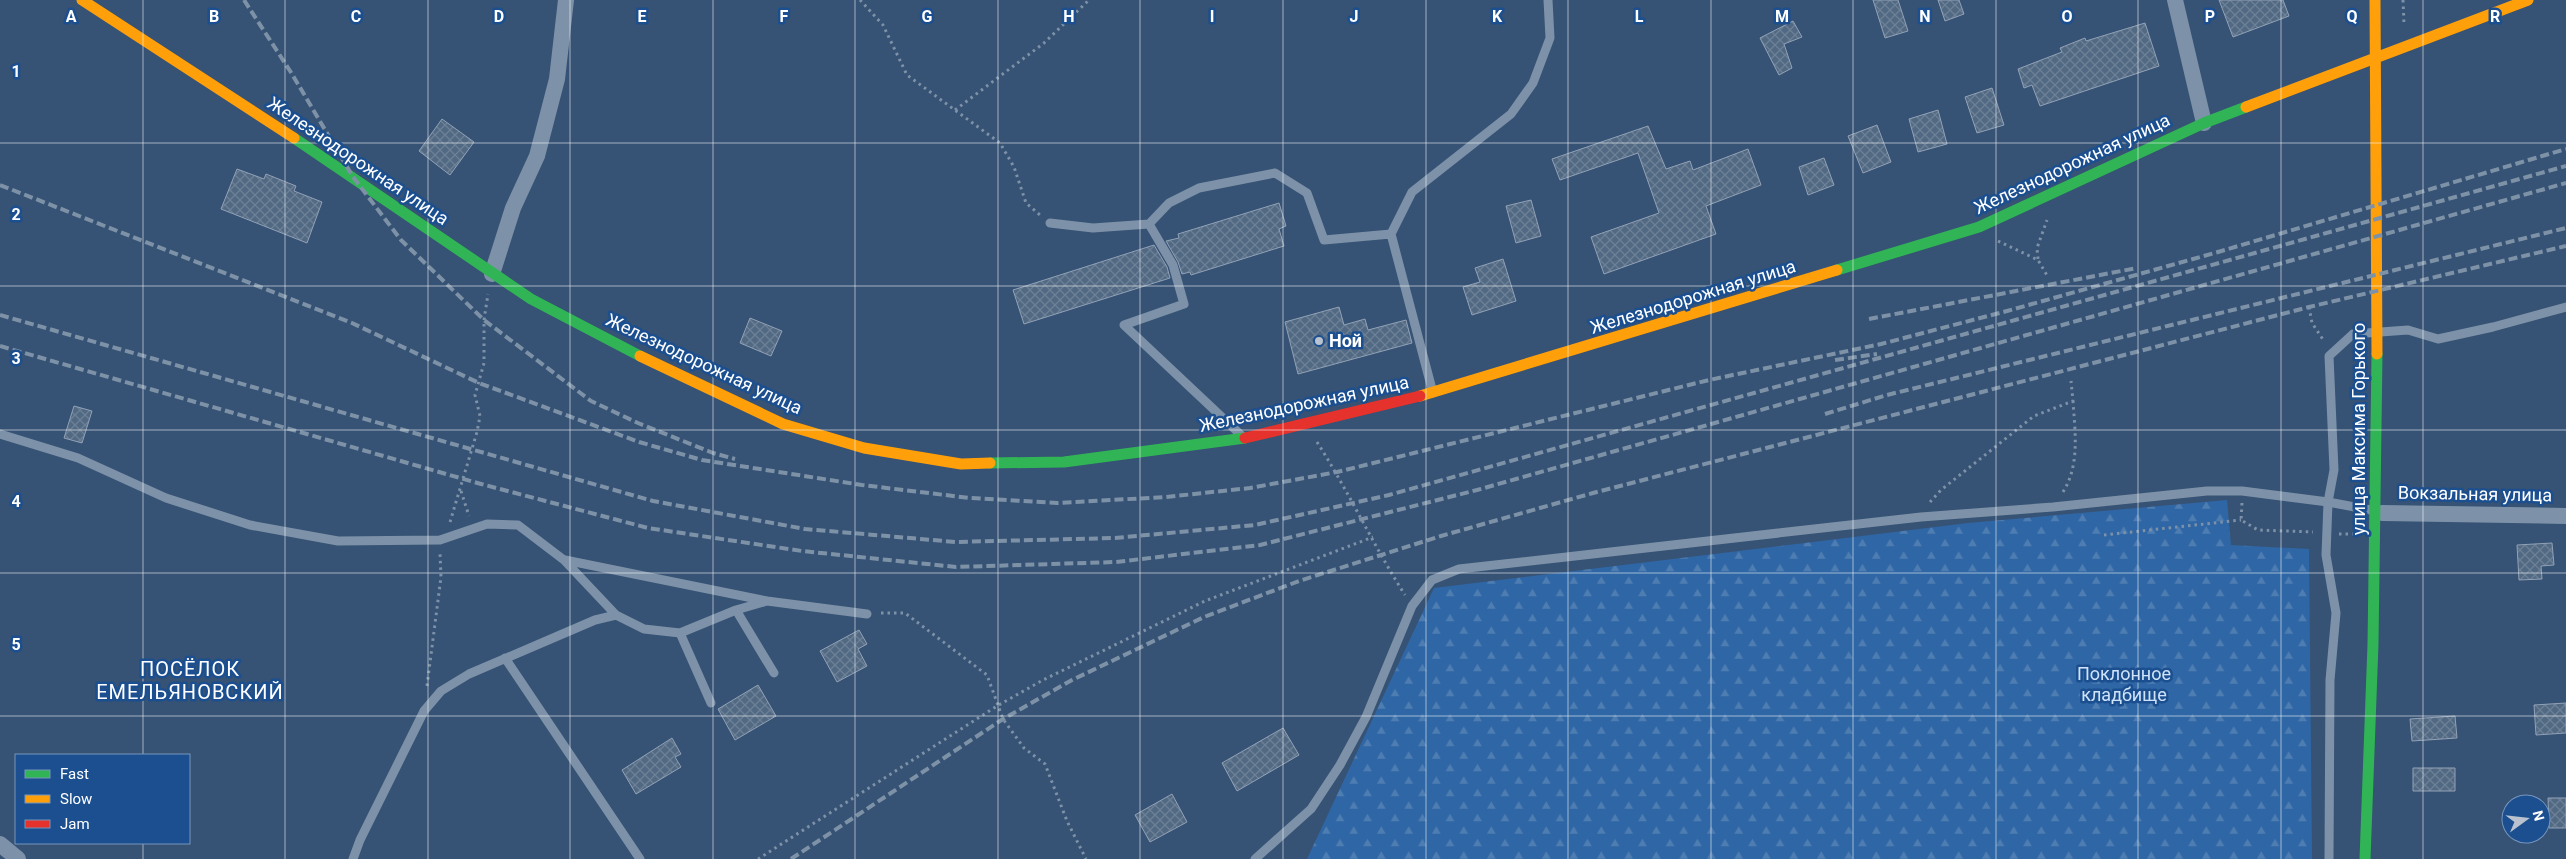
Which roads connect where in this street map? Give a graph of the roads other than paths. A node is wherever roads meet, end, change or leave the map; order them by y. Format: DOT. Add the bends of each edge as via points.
graph roads {
  1 [pos="82,0"];
  2 [pos="566,0"];
  3 [pos="1548,0"];
  4 [pos="2175,0"];
  5 [pos="2375,0"];
  6 [pos="2528,0"];
  7 [pos="2204,123"];
  8 [pos="1050,222"];
  9 [pos="1149,224"];
  10 [pos="1391,234"];
  11 [pos="492,274"];
  12 [pos="2566,307"];
  13 [pos="1433,393"];
  14 [pos="0,434"];
  15 [pos="1244,438"];
  16 [pos="2328,502"];
  17 [pos="2382,512"];
  18 [pos="2566,516"];
  19 [pos="564,560"];
  20 [pos="767,601"];
  21 [pos="736,610"];
  22 [pos="867,614"];
  23 [pos="616,615"];
  24 [pos="680,633"];
  25 [pos="505,658"];
  26 [pos="774,673"];
  27 [pos="711,703"];
  28 [pos="0,844"];
  29 [pos="18,859"];
  30 [pos="353,859"];
  31 [pos="640,859"];
  32 [pos="1255,859"];
  33 [pos="2329,859"];
  34 [pos="2365,859"];
  35 [pos="2371,859"];
  1 -- 11 [label="street, Железнодорожная улица" via="353,177"];
  2 -- 11 [label="street" via="557,79 537,156 513,208"];
  3 -- 10 [label="lane" via="1550,38 1533,84 1511,114 1412,192"];
  4 -- 7 [label="street"];
  5 -- 34 [label="street, улица Максима Горького" via="2378,164 2376,524"];
  6 -- 7 [label="street, Железнодорожная улица"];
  7 -- 13 [label="street, Железнодорожная улица" via="1979,227"];
  8 -- 9 [label="lane" via="1093,228"];
  9 -- 10 [label="lane" via="1169,203 1199,188 1274,174 1307,193 1324,240"];
  9 -- 15 [label="lane" via="1173,265 1184,304 1124,325"];
  10 -- 13 [label="lane"];
  11 -- 15 [label="street, Железнодорожная улица" via="531,299 634,353 774,420 864,448 961,464 1064,462"];
  12 -- 16 [label="lane" via="2438,339 2408,330 2352,334 2328,356 2334,470"];
  13 -- 15 [label="street, Железнодорожная улица"];
  14 -- 19 [label="lane" via="78,458 166,498 250,525 338,541 440,540 488,524 518,525"];
  16 -- 17 [label="lane"];
  16 -- 32 [label="lane" via="2242,491 2207,491 1921,517 1459,568 1432,580 1412,606 1366,717 1311,810"];
  16 -- 33 [label="lane" via="2326,555 2336,613 2330,680"];
  17 -- 18 [label="street, Вокзальная улица"];
  17 -- 35 [label="lane"];
  19 -- 20 [label="lane"];
  19 -- 23 [label="lane"];
  20 -- 21 [label="lane"];
  20 -- 22 [label="lane"];
  21 -- 24 [label="lane"];
  21 -- 26 [label="lane"];
  23 -- 24 [label="lane" via="644,629"];
  23 -- 25 [label="lane" via="595,620"];
  24 -- 27 [label="lane"];
  25 -- 30 [label="lane" via="440,691 424,711"];
  25 -- 31 [label="lane"];
  28 -- 29 [label="street"];
}
